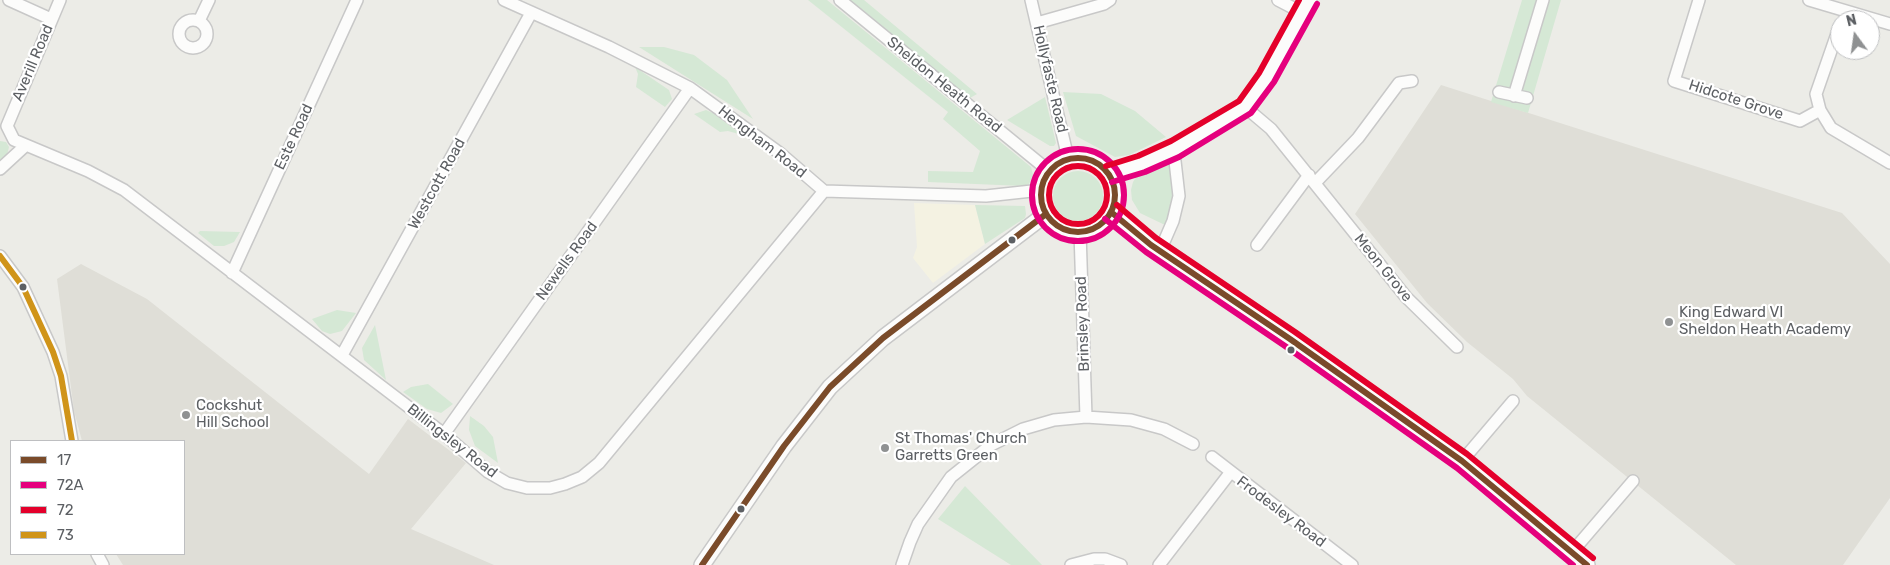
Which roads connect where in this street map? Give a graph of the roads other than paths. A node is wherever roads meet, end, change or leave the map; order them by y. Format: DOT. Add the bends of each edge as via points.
graph roads {
  1 [pos="9,0"];
  2 [pos="60,0"];
  3 [pos="209,0"];
  4 [pos="357,0"];
  5 [pos="504,0"];
  6 [pos="840,0"];
  7 [pos="1031,0"];
  8 [pos="1110,0"];
  9 [pos="1278,0"];
  10 [pos="1543,0"];
  11 [pos="1699,0"];
  12 [pos="1810,0"];
  13 [pos="1306,6"];
  14 [pos="1845,10"];
  15 [pos="531,13"];
  16 [pos="51,19"];
  17 [pos="199,21"];
  18 [pos="1037,24"];
  19 [pos="1830,54"];
  20 [pos="1412,81"];
  21 [pos="690,88"];
  22 [pos="1499,92"];
  23 [pos="1514,96"];
  24 [pos="1527,98"];
  25 [pos="1245,107"];
  26 [pos="1820,110"];
  27 [pos="3,129"];
  28 [pos="25,146"];
  29 [pos="1068,158"];
  30 [pos="1175,161"];
  31 [pos="1890,163"];
  32 [pos="0,169"];
  33 [pos="1049,171"];
  34 [pos="1109,174"];
  35 [pos="1312,179"];
  36 [pos="1040,190"];
  37 [pos="824,191"];
  38 [pos="1111,212"];
  39 [pos="1046,214"];
  40 [pos="1080,232"];
  41 [pos="1257,245"];
  42 [pos="1160,251"];
  43 [pos="0,256"];
  44 [pos="232,273"];
  45 [pos="1457,347"];
  46 [pos="342,355"];
  47 [pos="1513,400"];
  48 [pos="1086,417"];
  49 [pos="444,434"];
  50 [pos="72,440"];
  51 [pos="1193,444"];
  52 [pos="1212,457"];
  53 [pos="1462,461"];
  54 [pos="1230,473"];
  55 [pos="1633,481"];
  56 [pos="1572,552"];
  57 [pos="705,564"];
  58 [pos="902,565"];
  59 [pos="1071,565"];
  60 [pos="1121,565"];
  61 [pos="1159,565"];
  62 [pos="1352,565"];
  63 [pos="1587,565"];
  1 -- 16 [label="street"];
  2 -- 16 [label="street, Averill Road"];
  3 -- 17 [label="street"];
  4 -- 44 [label="street, Este Road"];
  5 -- 15 [label="street, Hengham Road"];
  6 -- 33 [label="street, Sheldon Heath Road"];
  7 -- 18 [label="street, Hollyfaste Road"];
  8 -- 18 [label="street"];
  9 -- 13 [label="street"];
  10 -- 23 [label="street"];
  11 -- 26 [label="street, Hidcote Grove" via="1674,80 1800,121"];
  12 -- 14 [label="street"];
  13 -- 25 [label="street" via="1266,78"];
  15 -- 21 [label="street, Hengham Road" via="610,47"];
  15 -- 46 [label="street, Westcott Road"];
  16 -- 27 [label="street, Averill Road"];
  18 -- 29 [label="street, Hollyfaste Road"];
  19 -- 26 [label="street" via="1816,94"];
  20 -- 35 [label="street" via="1397,78 1358,138"];
  21 -- 37 [label="street, Hengham Road" via="781,154"];
  21 -- 49 [label="street, Newells Road"];
  22 -- 23 [label="street"];
  23 -- 24 [label="street"];
  25 -- 34 [label="street" via="1174,149"];
  25 -- 35 [label="street, Meon Grove" via="1271,129"];
  26 -- 31 [label="street" via="1831,128"];
  27 -- 28 [label="street, Averill Road"];
  28 -- 32 [label="street"];
  28 -- 44 [label="street, Billingsley Road" via="88,171 124,190"];
  29 -- 33 [label="street"];
  29 -- 34 [label="street" via="1093,160"];
  30 -- 42 [label="street" via="1179,196"];
  33 -- 36 [label="street"];
  34 -- 38 [label="street" via="1115,191"];
  35 -- 41 [label="street"];
  35 -- 45 [label="street, Meon Grove" via="1406,297"];
  36 -- 37 [label="street" via="986,196"];
  36 -- 39 [label="street"];
  37 -- 49 [label="street, Billingsley Road" via="599,463 582,477 550,488 527,488 507,483 488,472"];
  38 -- 40 [label="street" via="1095,228"];
  38 -- 42 [label="street"];
  39 -- 40 [label="street" via="1064,230"];
  39 -- 57 [label="street" via="883,338 830,387 784,446"];
  40 -- 48 [label="street, Brinsley Road"];
  42 -- 53 [label="street"];
  43 -- 50 [label="street" via="23,287 53,352 61,376"];
  44 -- 46 [label="street, Billingsley Road"];
  46 -- 49 [label="street, Billingsley Road"];
  47 -- 53 [label="street"];
  48 -- 51 [label="street" via="1132,420 1164,429"];
  48 -- 58 [label="street" via="1054,420 1023,429 972,458 951,477 931,504 910,542"];
  52 -- 54 [label="street, Frodesley Road"];
  53 -- 56 [label="street"];
  54 -- 61 [label="street"];
  54 -- 62 [label="street, Frodesley Road"];
  55 -- 56 [label="street"];
  56 -- 63 [label="street"];
  59 -- 60 [label="street" via="1094,558"];
}
